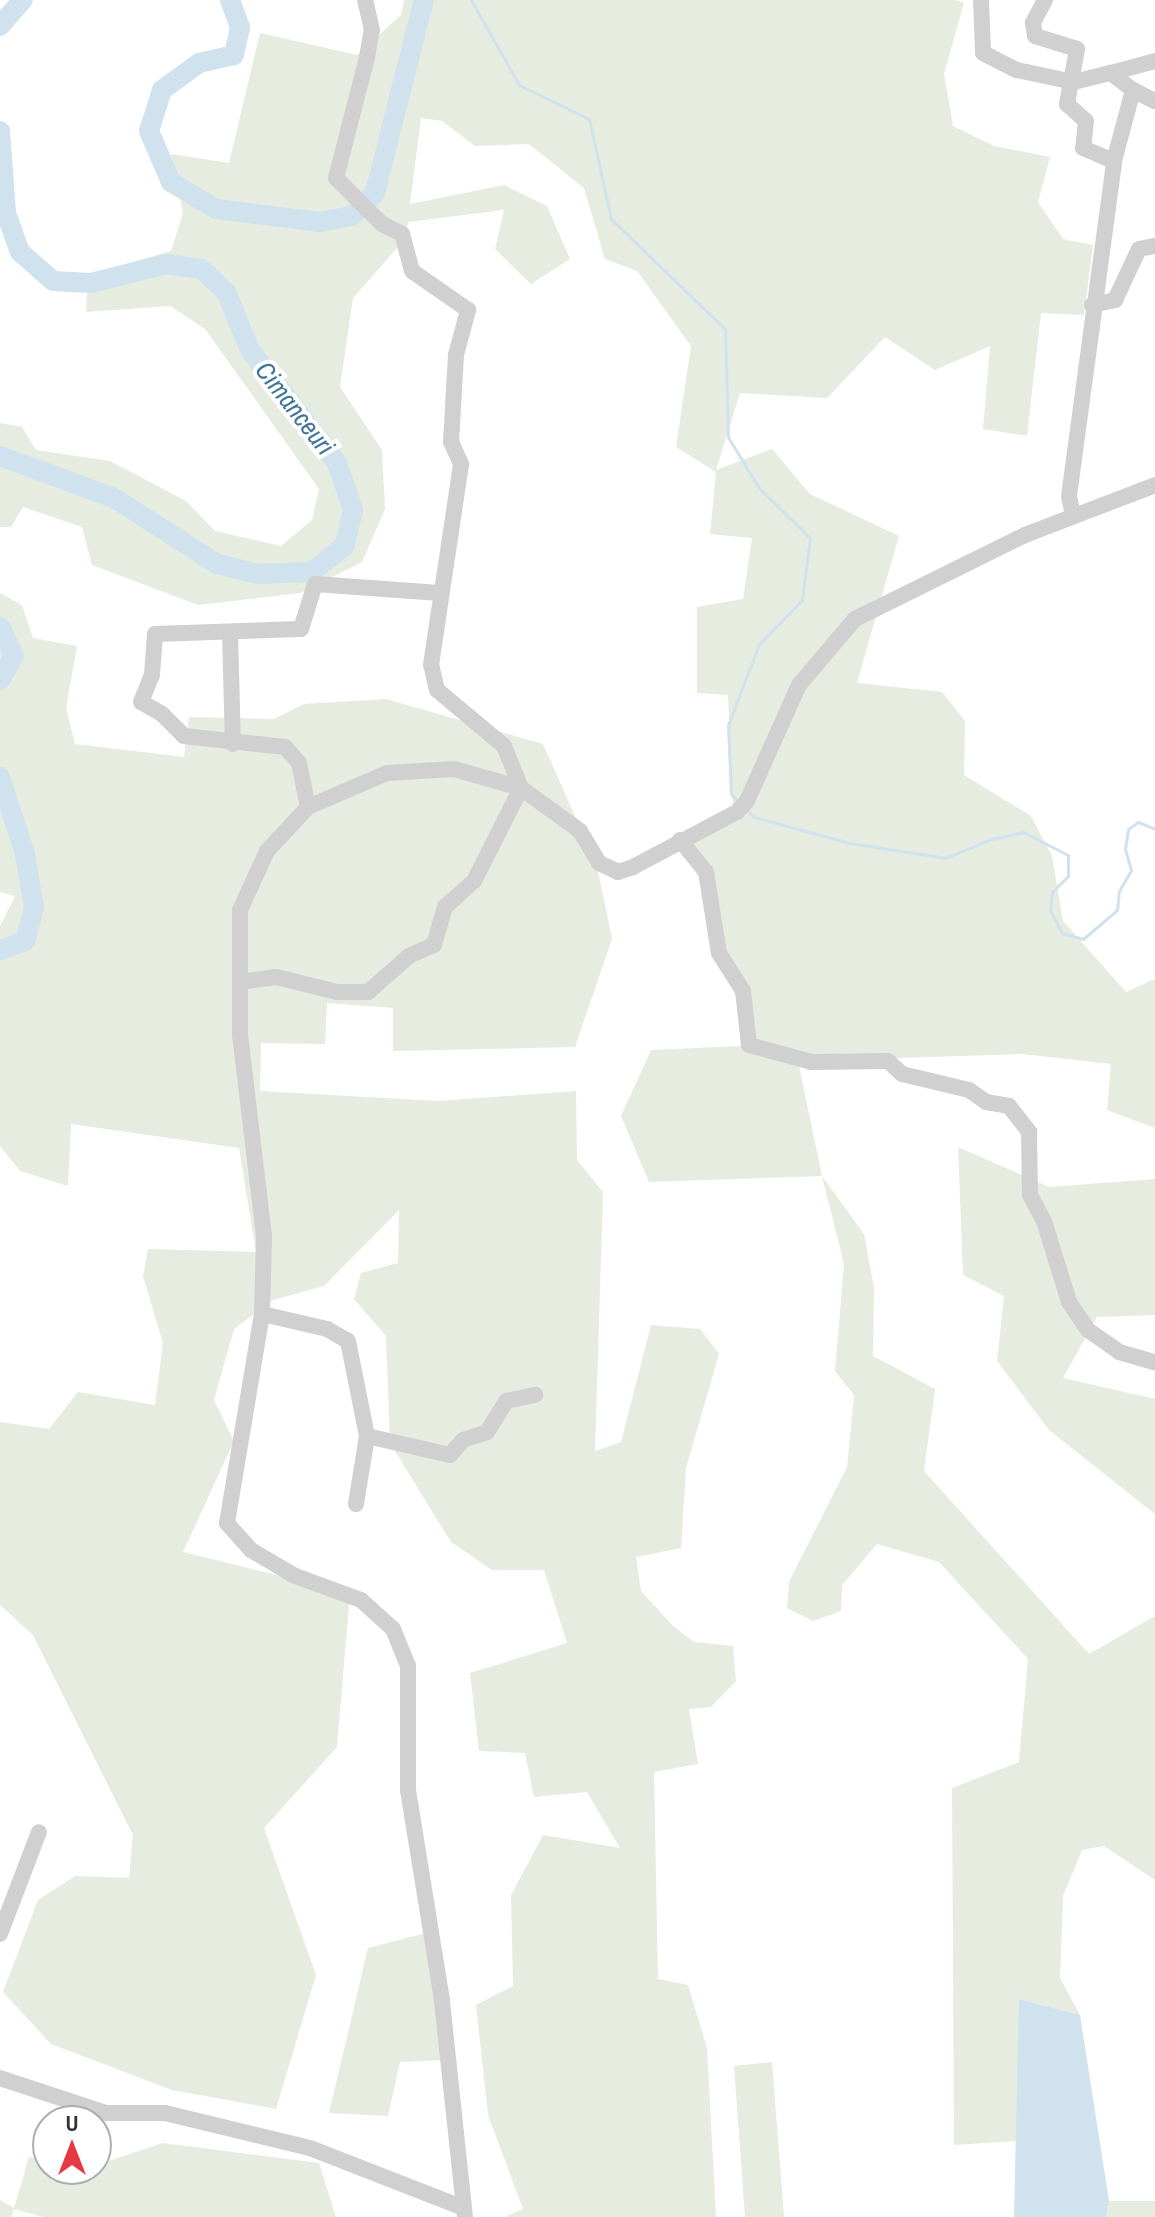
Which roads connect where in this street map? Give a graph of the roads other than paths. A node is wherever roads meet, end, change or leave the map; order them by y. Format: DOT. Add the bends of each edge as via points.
graph roads {
  1 [pos="365,0"];
  2 [pos="981,0"];
  3 [pos="1045,0"];
  4 [pos="1155,61"];
  5 [pos="1111,73"];
  6 [pos="1074,82"];
  7 [pos="1133,90"];
  8 [pos="1155,101"];
  9 [pos="1114,161"];
  10 [pos="1155,246"];
  11 [pos="1092,305"];
  12 [pos="1155,485"];
  13 [pos="1073,515"];
  14 [pos="440,593"];
  15 [pos="230,632"];
  16 [pos="233,744"];
  17 [pos="521,788"];
  18 [pos="308,807"];
  19 [pos="680,840"];
  20 [pos="240,982"];
  21 [pos="262,1314"];
  22 [pos="1155,1362"];
  23 [pos="535,1395"];
  24 [pos="367,1436"];
  25 [pos="356,1504"];
  26 [pos="39,1832"];
  27 [pos="0,1934"];
  28 [pos="0,2078"];
  29 [pos="464,2212"];
  1 -- 14 [label="street" via="370,43 336,178 402,234 412,271 468,310 456,355 451,442 461,464"];
  2 -- 6 [label="street" via="983,53 1017,70"];
  3 -- 6 [label="street" via="1033,23 1035,36 1077,49"];
  4 -- 5 [label="street"];
  5 -- 6 [label="street"];
  5 -- 7 [label="street"];
  6 -- 9 [label="street" via="1067,104 1086,121 1083,148"];
  7 -- 8 [label="street"];
  7 -- 9 [label="street"];
  9 -- 11 [label="street"];
  10 -- 11 [label="street" via="1139,249 1115,300"];
  11 -- 13 [label="street" via="1069,496"];
  12 -- 13 [label="street"];
  13 -- 19 [label="street" via="877,604 840,631 799,685 742,806"];
  14 -- 15 [label="street" via="315,584 301,629"];
  14 -- 17 [label="street" via="431,665 437,690 504,746"];
  15 -- 16 [label="street"];
  15 -- 16 [label="street" via="155,634 152,675 141,702 184,736"];
  16 -- 18 [label="street" via="264,741 285,747 299,763"];
  17 -- 18 [label="street" via="454,769 387,773"];
  17 -- 19 [label="street" via="580,831 608,870 633,867"];
  17 -- 20 [label="street" via="474,881 445,907 434,945 409,956 368,992 337,992 276,977"];
  18 -- 20 [label="street" via="267,851 240,910"];
  19 -- 22 [label="street" via="706,872 719,953 743,991 749,1045 812,1062 888,1061 902,1074 1009,1106 1029,1132 1030,1195 1044,1221 1069,1302 1088,1330 1119,1352"];
  20 -- 21 [label="street" via="240,1036 264,1236"];
  21 -- 24 [label="street" via="327,1329 348,1341"];
  21 -- 29 [label="street" via="227,1523 251,1550 273,1563 361,1600 393,1629 408,1666 408,1791 442,2000"];
  23 -- 24 [label="street" via="506,1401 487,1432 463,1440 450,1455"];
  24 -- 25 [label="street"];
  26 -- 27 [label="street"];
  28 -- 29 [label="street" via="106,2113 165,2113 310,2148"];
}
